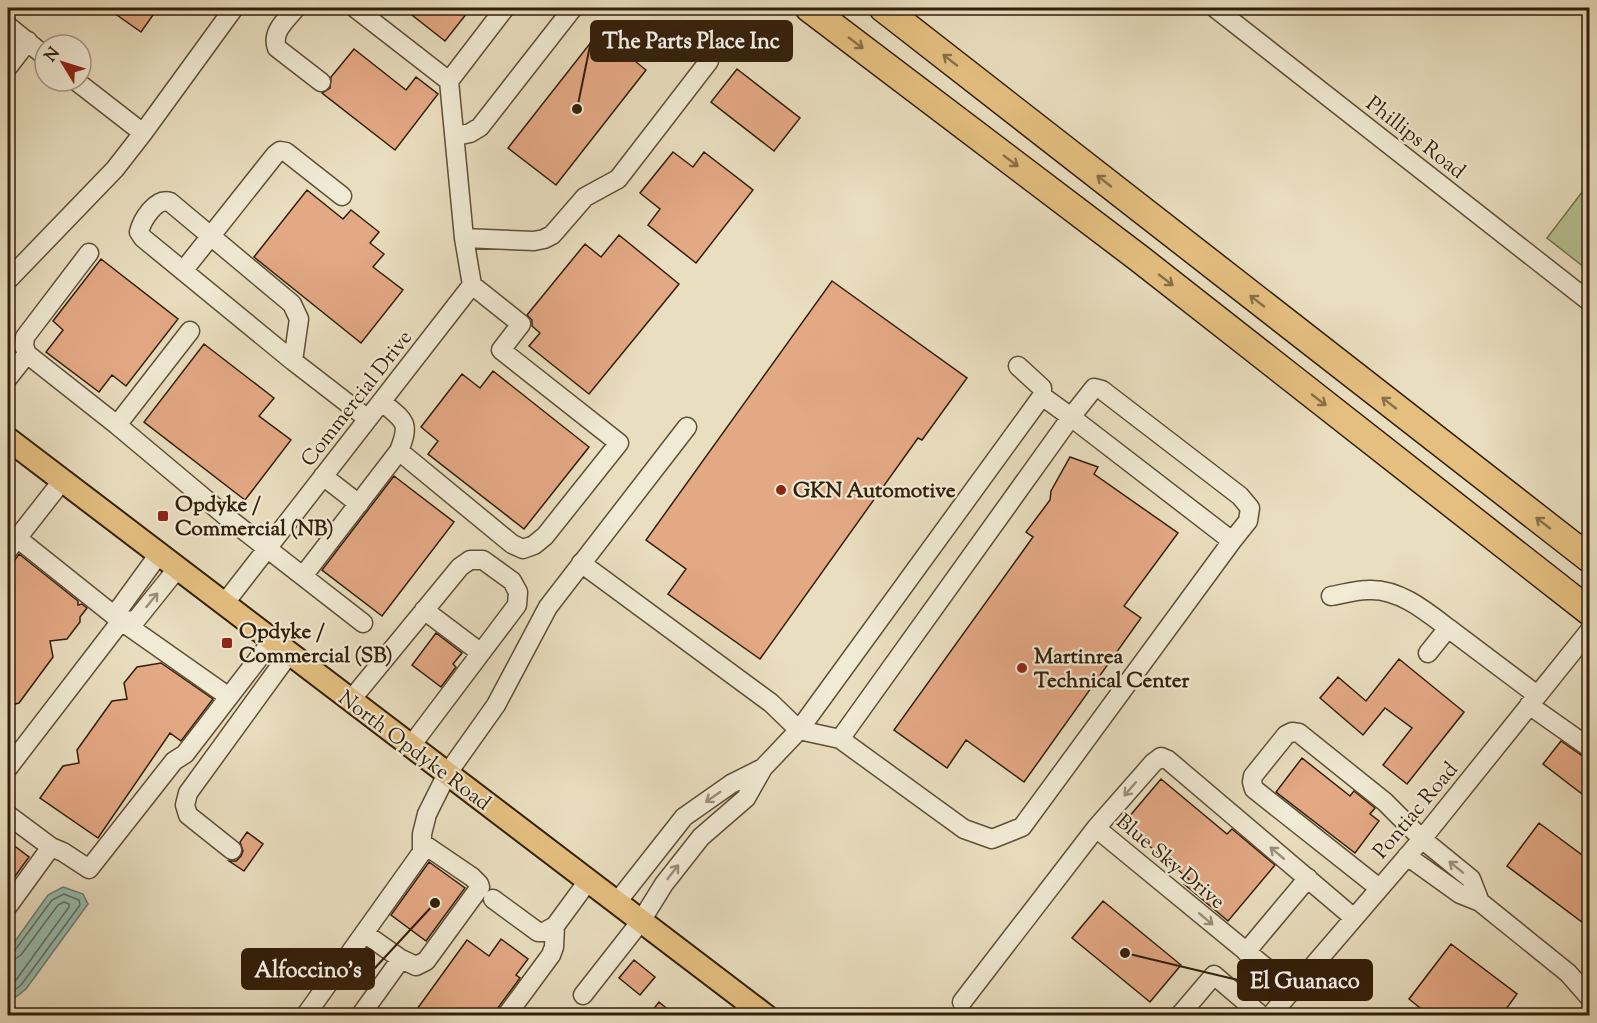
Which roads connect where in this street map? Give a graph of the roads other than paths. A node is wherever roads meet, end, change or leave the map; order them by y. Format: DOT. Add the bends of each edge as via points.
graph roads {
  1 [pos="234,8"];
  2 [pos="296,8"];
  3 [pos="355,8"];
  4 [pos="505,8"];
  5 [pos="573,8"];
  6 [pos="809,8"];
  7 [pos="883,8"];
  8 [pos="1215,8"];
  9 [pos="8,26"];
  10 [pos="28,41"];
  11 [pos="33,45"];
  12 [pos="709,61"];
  13 [pos="8,68"];
  14 [pos="449,81"];
  15 [pos="321,82"];
  16 [pos="91,93"];
  17 [pos="143,133"];
  18 [pos="456,136"];
  19 [pos="342,196"];
  20 [pos="209,237"];
  21 [pos="464,238"];
  22 [pos="89,253"];
  23 [pos="183,271"];
  24 [pos="8,280"];
  25 [pos="472,285"];
  26 [pos="1587,296"];
  27 [pos="190,331"];
  28 [pos="27,354"];
  29 [pos="293,361"];
  30 [pos="1018,366"];
  31 [pos="8,378"];
  32 [pos="1042,396"];
  33 [pos="382,402"];
  34 [pos="1071,417"];
  35 [pos="368,419"];
  36 [pos="117,425"];
  37 [pos="687,427"];
  38 [pos="8,439"];
  39 [pos="399,451"];
  40 [pos="323,476"];
  41 [pos="62,481"];
  42 [pos="359,504"];
  43 [pos="1232,541"];
  44 [pos="12,544"];
  45 [pos="267,549"];
  46 [pos="159,554"];
  47 [pos="1590,559"];
  48 [pos="581,563"];
  49 [pos="177,569"];
  50 [pos="303,576"];
  51 [pos="1331,596"];
  52 [pos="224,604"];
  53 [pos="424,610"];
  54 [pos="1590,612"];
  55 [pos="121,621"];
  56 [pos="363,623"];
  57 [pos="1448,628"];
  58 [pos="1590,630"];
  59 [pos="280,648"];
  60 [pos="481,653"];
  61 [pos="1428,653"];
  62 [pos="229,698"];
  63 [pos="1533,700"];
  64 [pos="350,701"];
  65 [pos="799,730"];
  66 [pos="840,739"];
  67 [pos="411,747"];
  68 [pos="1590,748"];
  69 [pos="8,768"];
  70 [pos="763,768"];
  71 [pos="447,774"];
  72 [pos="8,815"];
  73 [pos="1096,828"];
  74 [pos="1422,839"];
  75 [pos="422,843"];
  76 [pos="51,848"];
  77 [pos="232,850"];
  78 [pos="1407,856"];
  79 [pos="1308,878"];
  80 [pos="588,881"];
  81 [pos="1379,888"];
  82 [pos="493,899"];
  83 [pos="617,902"];
  84 [pos="1480,902"];
  85 [pos="8,906"];
  86 [pos="1354,918"];
  87 [pos="641,921"];
  88 [pos="555,926"];
  89 [pos="364,933"];
  90 [pos="1246,952"];
  91 [pos="401,959"];
  92 [pos="1292,990"];
  93 [pos="583,995"];
  94 [pos="1590,998"];
  95 [pos="962,1002"];
  96 [pos="752,1011"];
  97 [pos="305,1016"];
  98 [pos="360,1016"];
  99 [pos="506,1016"];
  100 [pos="1179,1016"];
  101 [pos="1262,1016"];
  102 [pos="1270,1016"];
  1 -- 17 [label="street"];
  2 -- 15 [label="street" via="274,40 277,48"];
  3 -- 14 [label="street"];
  4 -- 14 [label="street"];
  5 -- 18 [label="street" via="480,127"];
  6 -- 54 [label="highway, one-way" via="1140,259"];
  47 -- 7 [label="highway, one-way"];
  8 -- 26 [label="street, Phillips Road"];
  9 -- 10 [label="street"];
  10 -- 11 [label="street"];
  10 -- 13 [label="street"];
  12 -- 21 [label="street" via="618,178 585,197 552,235 534,241"];
  14 -- 18 [label="street"];
  16 -- 17 [label="street"];
  17 -- 24 [label="street" via="115,169"];
  18 -- 21 [label="street"];
  19 -- 20 [label="street" via="280,151"];
  20 -- 23 [label="street"];
  20 -- 23 [label="street" via="170,202 158,202 139,232"];
  20 -- 29 [label="street" via="297,311"];
  21 -- 25 [label="street"];
  22 -- 28 [label="street" via="25,337"];
  23 -- 29 [label="street"];
  25 -- 33 [label="street, Commercial Drive"];
  25 -- 39 [label="street" via="521,324 501,350 620,443 545,536 523,549"];
  27 -- 36 [label="street"];
  28 -- 31 [label="street"];
  28 -- 36 [label="street"];
  29 -- 35 [label="street"];
  30 -- 32 [label="street" via="1042,388"];
  32 -- 34 [label="street"];
  32 -- 65 [label="street"];
  33 -- 35 [label="street, Commercial Drive"];
  33 -- 39 [label="street" via="402,420 406,433"];
  34 -- 43 [label="street"];
  34 -- 43 [label="street" via="1089,392 1094,388 1102,390 1240,496 1250,508 1248,520"];
  34 -- 66 [label="street"];
  35 -- 40 [label="street, Commercial Drive"];
  36 -- 45 [label="street"];
  37 -- 48 [label="street"];
  38 -- 41 [label="main road, North Opdyke Road"];
  39 -- 42 [label="street"];
  40 -- 42 [label="street"];
  40 -- 45 [label="street, Commercial Drive"];
  41 -- 44 [label="street"];
  41 -- 46 [label="main road, North Opdyke Road"];
  42 -- 50 [label="street"];
  43 -- 66 [label="street" via="1022,827 992,838 964,829"];
  44 -- 55 [label="street"];
  45 -- 50 [label="street"];
  45 -- 52 [label="street, Commercial Drive"];
  46 -- 49 [label="main road, North Opdyke Road"];
  46 -- 55 [label="street" via="119,609"];
  48 -- 65 [label="street" via="771,703"];
  48 -- 71 [label="street" via="548,607 496,705"];
  49 -- 52 [label="main road, North Opdyke Road"];
  55 -- 49 [label="street, one-way" via="136,620"];
  50 -- 56 [label="street"];
  51 -- 57 [label="street" via="1370,590 1388,592 1406,599"];
  52 -- 59 [label="main road, North Opdyke Road"];
  53 -- 60 [label="street"];
  53 -- 60 [label="street" via="470,560 483,560 512,581 518,592 517,605"];
  53 -- 64 [label="street"];
  55 -- 62 [label="street"];
  55 -- 69 [label="street"];
  57 -- 61 [label="street"];
  57 -- 63 [label="street"];
  58 -- 63 [label="street, Pontiac Road"];
  59 -- 62 [label="street"];
  59 -- 64 [label="main road, North Opdyke Road"];
  59 -- 77 [label="street" via="185,800 188,815"];
  60 -- 67 [label="street"];
  62 -- 76 [label="street" via="89,868"];
  63 -- 68 [label="street"];
  63 -- 74 [label="street, Pontiac Road"];
  64 -- 67 [label="main road, North Opdyke Road"];
  65 -- 66 [label="street"];
  65 -- 70 [label="street"];
  67 -- 71 [label="main road, North Opdyke Road"];
  70 -- 83 [label="street, one-way" via="731,784 684,817"];
  87 -- 70 [label="street, one-way" via="701,837 746,798"];
  71 -- 75 [label="street" via="427,814"];
  71 -- 80 [label="main road, North Opdyke Road"];
  72 -- 76 [label="street"];
  79 -- 73 [label="street, Blue Sky Drive, one-way" via="1161,757"];
  73 -- 90 [label="street, Blue Sky Drive, one-way"];
  73 -- 95 [label="street"];
  74 -- 78 [label="street, Pontiac Road"];
  74 -- 81 [label="street" via="1385,802 1299,733 1287,735 1253,776 1254,789"];
  84 -- 74 [label="street, one-way" via="1471,879"];
  75 -- 89 [label="street" via="422,852"];
  75 -- 91 [label="street" via="472,877 480,887 426,961 416,966"];
  76 -- 85 [label="street"];
  78 -- 81 [label="street, Pontiac Road"];
  78 -- 84 [label="street" via="1460,894"];
  79 -- 86 [label="street, Blue Sky Drive"];
  79 -- 90 [label="street"];
  80 -- 83 [label="main road, North Opdyke Road"];
  80 -- 88 [label="street"];
  81 -- 86 [label="street, Pontiac Road"];
  82 -- 88 [label="street" via="538,932"];
  83 -- 87 [label="main road, North Opdyke Road"];
  84 -- 94 [label="street" via="1568,973"];
  86 -- 92 [label="street, Pontiac Road"];
  87 -- 93 [label="street"];
  87 -- 96 [label="main road, North Opdyke Road"];
  88 -- 99 [label="street" via="551,955"];
  89 -- 91 [label="street"];
  89 -- 97 [label="street"];
  90 -- 92 [label="street, Blue Sky Drive"];
  91 -- 98 [label="street"];
  92 -- 102 [label="street, Pontiac Road"];
  100 -- 101 [label="street" via="1214,975"];
}
